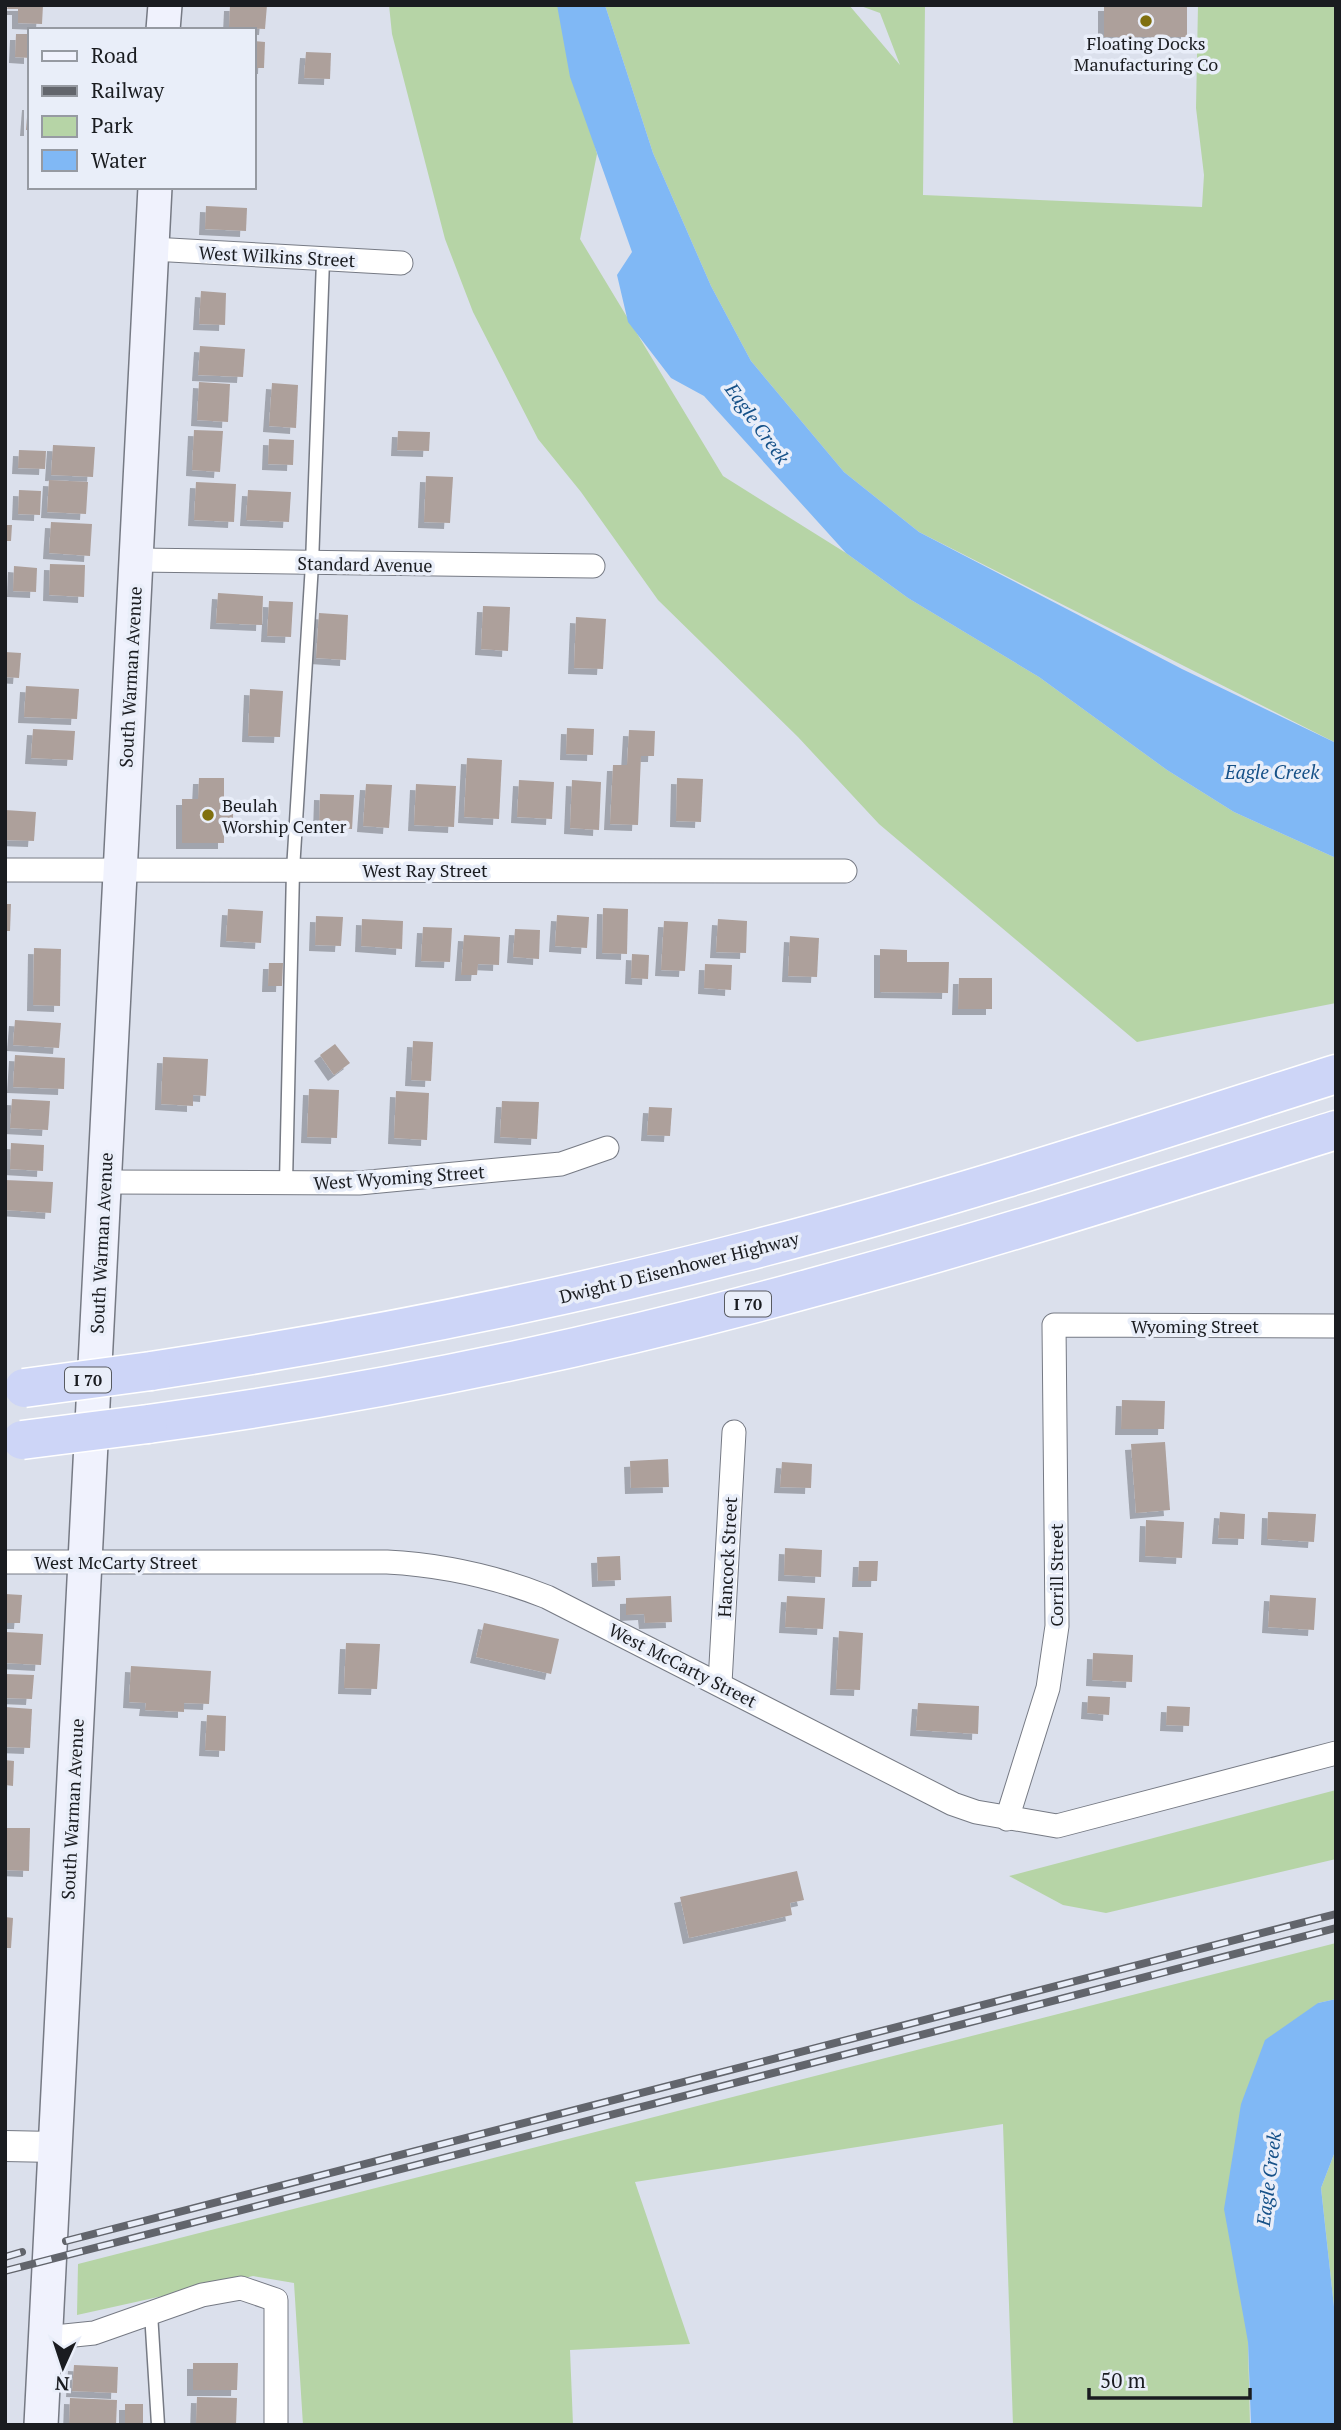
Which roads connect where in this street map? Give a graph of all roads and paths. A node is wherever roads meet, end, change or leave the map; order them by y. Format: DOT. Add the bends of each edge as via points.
graph roads {
  1 [pos="164,5"];
  2 [pos="163,28"];
  3 [pos="155,189"];
  4 [pos="152,250"];
  5 [pos="323,260"];
  6 [pos="401,263"];
  7 [pos="136,560"];
  8 [pos="312,564"];
  9 [pos="593,566"];
  10 [pos="5,870"];
  11 [pos="120,870"];
  12 [pos="293,870"];
  13 [pos="845,871"];
  14 [pos="1336,1074"];
  15 [pos="1336,1130"];
  16 [pos="607,1148"];
  17 [pos="104,1182"];
  18 [pos="286,1183"];
  19 [pos="1054,1325"];
  20 [pos="1336,1326"];
  21 [pos="15,1389"];
  22 [pos="734,1432"];
  23 [pos="13,1441"];
  24 [pos="5,1562"];
  25 [pos="84,1562"];
  26 [pos="720,1683"];
  27 [pos="1336,1753"];
  28 [pos="1007,1819"];
  29 [pos="5,2146"];
  30 [pos="55,2147"];
  31 [pos="151,2313"];
  32 [pos="45,2338"];
  33 [pos="41,2425"];
  34 [pos="158,2425"];
  35 [pos="276,2425"];
  1 -- 2 [label="main road"];
  3 -- 4 [label="main road, South Warman Avenue"];
  4 -- 5 [label="street, West Wilkins Street"];
  4 -- 7 [label="main road, South Warman Avenue"];
  5 -- 6 [label="street, West Wilkins Street"];
  5 -- 8 [label="lane"];
  7 -- 8 [label="street, Standard Avenue"];
  7 -- 11 [label="main road, South Warman Avenue"];
  8 -- 9 [label="street, Standard Avenue"];
  8 -- 12 [label="lane"];
  10 -- 11 [label="street, West Ray Street"];
  11 -- 12 [label="street, West Ray Street"];
  11 -- 17 [label="main road, South Warman Avenue"];
  12 -- 13 [label="street, West Ray Street"];
  12 -- 18 [label="lane"];
  14 -- 21 [label="highway, Dwight D Eisenhower Highway / I 70, bridge" via="957,1193 747,1251 492,1311 151,1371"];
  15 -- 23 [label="highway, I 70, bridge" via="934,1254 694,1318 311,1399"];
  16 -- 18 [label="street, West Wyoming Street" via="561,1164 359,1183"];
  17 -- 18 [label="street, West Wyoming Street"];
  17 -- 25 [label="main road, South Warman Avenue"];
  19 -- 20 [label="street, Wyoming Street"];
  19 -- 28 [label="street, Corrill Street" via="1057,1626 1048,1688"];
  22 -- 26 [label="street, Hancock Street"];
  24 -- 25 [label="street, West McCarty Street"];
  25 -- 26 [label="street, West McCarty Street" via="387,1562 449,1567 547,1597"];
  25 -- 30 [label="main road, South Warman Avenue"];
  26 -- 28 [label="street, West McCarty Street" via="953,1804"];
  27 -- 28 [label="street, West McCarty Street" via="1057,1826"];
  29 -- 30 [label="street"];
  30 -- 32 [label="main road, South Warman Avenue"];
  31 -- 32 [label="street" via="94,2333"];
  31 -- 34 [label="lane"];
  31 -- 35 [label="street" via="202,2294 241,2288 276,2300"];
  32 -- 33 [label="main road, South Warman Avenue"];
}
